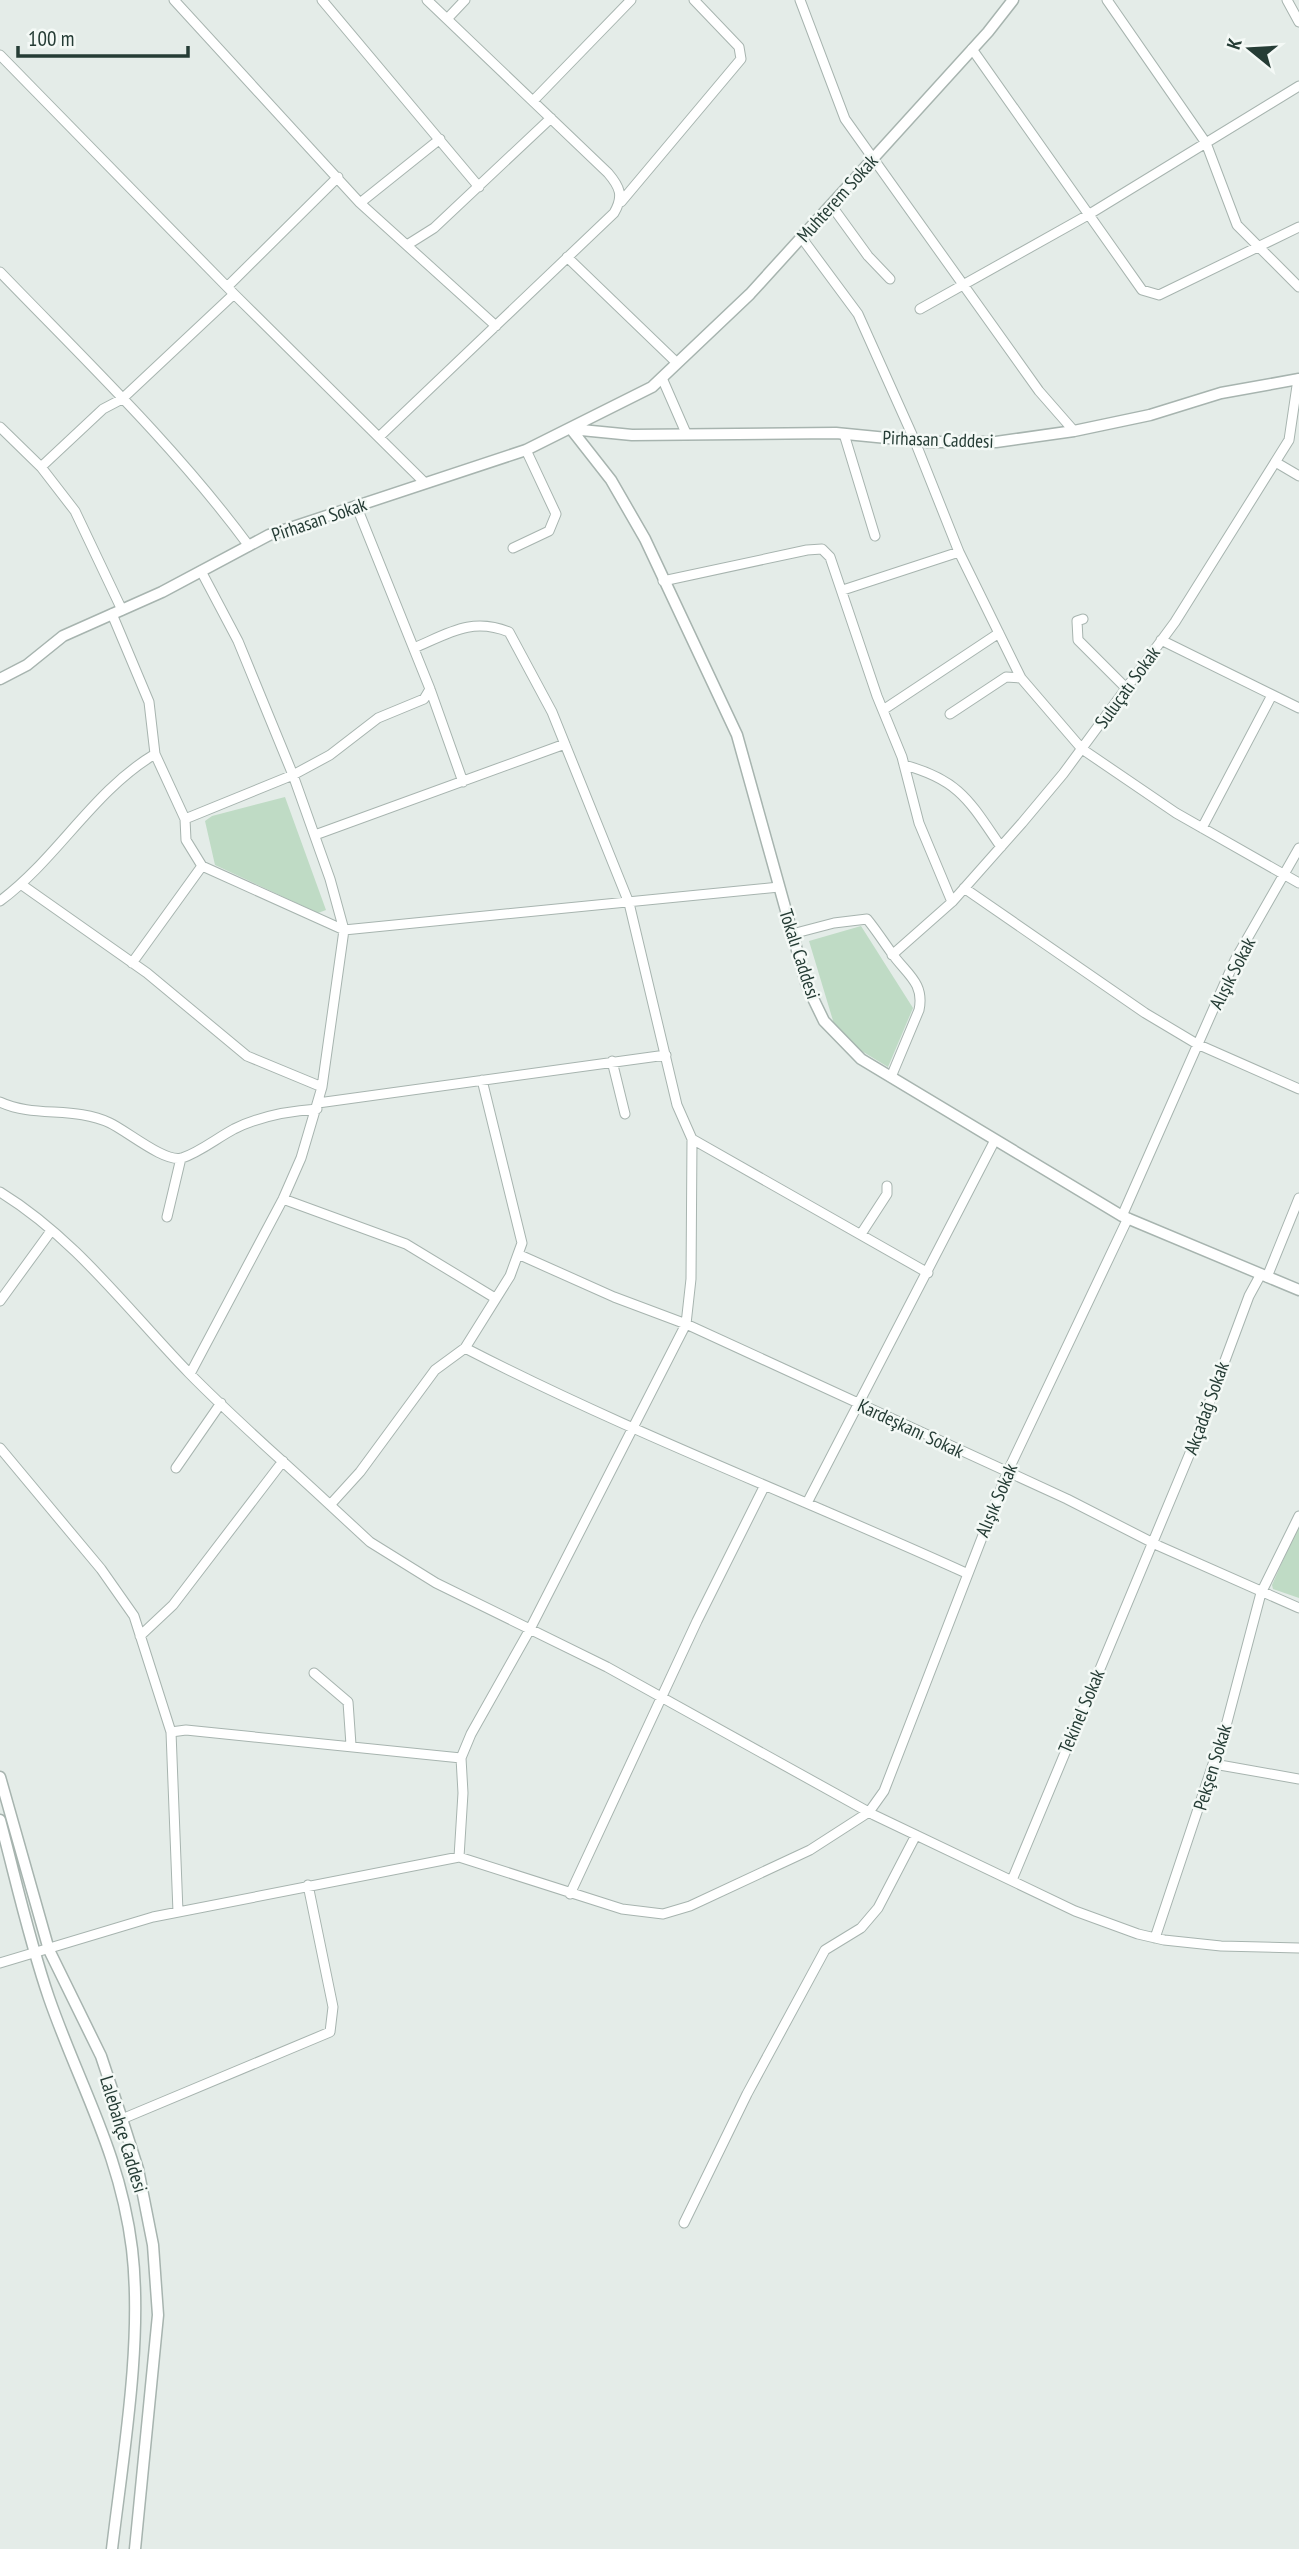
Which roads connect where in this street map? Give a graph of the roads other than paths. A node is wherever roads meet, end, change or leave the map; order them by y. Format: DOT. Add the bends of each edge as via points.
graph roads {
  1 [pos="174,0"];
  2 [pos="322,0"];
  3 [pos="427,0"];
  4 [pos="465,0"];
  5 [pos="631,0"];
  6 [pos="694,0"];
  7 [pos="800,0"];
  8 [pos="1013,0"];
  9 [pos="1107,0"];
  10 [pos="1287,0"];
  11 [pos="447,19"];
  12 [pos="1299,22"];
  13 [pos="972,49"];
  14 [pos="0,55"];
  15 [pos="1299,86"];
  16 [pos="533,101"];
  17 [pos="551,118"];
  18 [pos="440,139"];
  19 [pos="1206,143"];
  20 [pos="875,157"];
  21 [pos="338,177"];
  22 [pos="480,187"];
  23 [pos="360,202"];
  24 [pos="621,202"];
  25 [pos="831,205"];
  26 [pos="1088,215"];
  27 [pos="1299,227"];
  28 [pos="801,237"];
  29 [pos="407,245"];
  30 [pos="1255,247"];
  31 [pos="567,257"];
  32 [pos="0,272"];
  33 [pos="890,279"];
  34 [pos="966,284"];
  35 [pos="1299,287"];
  36 [pos="231,291"];
  37 [pos="920,309"];
  38 [pos="496,326"];
  39 [pos="677,363"];
  40 [pos="662,378"];
  41 [pos="1299,379"];
  42 [pos="652,387"];
  43 [pos="122,399"];
  44 [pos="0,427"];
  45 [pos="571,429"];
  46 [pos="1074,431"];
  47 [pos="685,433"];
  48 [pos="844,434"];
  49 [pos="379,437"];
  50 [pos="914,439"];
  51 [pos="526,450"];
  52 [pos="1277,463"];
  53 [pos="41,467"];
  54 [pos="1299,476"];
  55 [pos="425,483"];
  56 [pos="356,505"];
  57 [pos="875,536"];
  58 [pos="249,545"];
  59 [pos="513,548"];
  60 [pos="959,552"];
  61 [pos="201,571"];
  62 [pos="663,581"];
  63 [pos="843,590"];
  64 [pos="117,612"];
  65 [pos="1083,619"];
  66 [pos="999,633"];
  67 [pos="1161,640"];
  68 [pos="414,648"];
  69 [pos="1021,678"];
  70 [pos="0,679"];
  71 [pos="1126,688"];
  72 [pos="430,689"];
  73 [pos="1272,695"];
  74 [pos="1299,708"];
  75 [pos="883,710"];
  76 [pos="950,715"];
  77 [pos="565,744"];
  78 [pos="1082,749"];
  79 [pos="155,754"];
  80 [pos="904,765"];
  81 [pos="293,775"];
  82 [pos="463,782"];
  83 [pos="185,819"];
  84 [pos="1202,828"];
  85 [pos="315,835"];
  86 [pos="1001,847"];
  87 [pos="1299,848"];
  88 [pos="202,866"];
  89 [pos="1285,875"];
  90 [pos="1299,883"];
  91 [pos="22,885"];
  92 [pos="779,887"];
  93 [pos="964,888"];
  94 [pos="0,901"];
  95 [pos="951,902"];
  96 [pos="629,903"];
  97 [pos="344,930"];
  98 [pos="792,934"];
  99 [pos="892,955"];
  100 [pos="132,963"];
  101 [pos="1198,1044"];
  102 [pos="666,1055"];
  103 [pos="612,1061"];
  104 [pos="891,1077"];
  105 [pos="482,1080"];
  106 [pos="323,1087"];
  107 [pos="1299,1089"];
  108 [pos="0,1102"];
  109 [pos="317,1106"];
  110 [pos="625,1114"];
  111 [pos="692,1139"];
  112 [pos="995,1140"];
  113 [pos="181,1158"];
  114 [pos="887,1186"];
  115 [pos="0,1192"];
  116 [pos="1299,1198"];
  117 [pos="283,1199"];
  118 [pos="167,1217"];
  119 [pos="1125,1217"];
  120 [pos="51,1231"];
  121 [pos="861,1234"];
  122 [pos="520,1255"];
  123 [pos="928,1273"];
  124 [pos="1264,1275"];
  125 [pos="1299,1290"];
  126 [pos="495,1298"];
  127 [pos="0,1301"];
  128 [pos="686,1324"];
  129 [pos="465,1348"];
  130 [pos="190,1374"];
  131 [pos="859,1403"];
  132 [pos="221,1404"];
  133 [pos="634,1428"];
  134 [pos="0,1448"];
  135 [pos="283,1461"];
  136 [pos="176,1468"];
  137 [pos="1007,1473"];
  138 [pos="764,1487"];
  139 [pos="807,1503"];
  140 [pos="330,1505"];
  141 [pos="1299,1516"];
  142 [pos="1153,1543"];
  143 [pos="966,1573"];
  144 [pos="1261,1593"];
  145 [pos="1299,1608"];
  146 [pos="529,1631"];
  147 [pos="141,1636"];
  148 [pos="314,1673"];
  149 [pos="662,1696"];
  150 [pos="171,1732"];
  151 [pos="351,1745"];
  152 [pos="461,1758"];
  153 [pos="1214,1764"];
  154 [pos="0,1777"];
  155 [pos="1299,1779"];
  156 [pos="869,1812"];
  157 [pos="0,1820"];
  158 [pos="916,1835"];
  159 [pos="459,1857"];
  160 [pos="1012,1880"];
  161 [pos="308,1885"];
  162 [pos="570,1894"];
  163 [pos="178,1912"];
  164 [pos="1155,1938"];
  165 [pos="1299,1948"];
  166 [pos="49,1950"];
  167 [pos="35,1954"];
  168 [pos="0,1963"];
  169 [pos="122,2119"];
  170 [pos="684,2223"];
  171 [pos="112,2549"];
  172 [pos="135,2549"];
  1 -- 21 [label="street"];
  2 -- 18 [label="street"];
  3 -- 11 [label="street"];
  4 -- 11 [label="street"];
  5 -- 16 [label="street"];
  6 -- 24 [label="street" via="739,47 741,59"];
  7 -- 20 [label="street" via="845,120"];
  8 -- 13 [label="street, Muhterem Sokak"];
  9 -- 19 [label="street"];
  10 -- 12 [label="street"];
  11 -- 16 [label="street"];
  13 -- 20 [label="street, Muhterem Sokak"];
  13 -- 26 [label="street"];
  14 -- 36 [label="street"];
  15 -- 19 [label="street"];
  16 -- 17 [label="street"];
  17 -- 22 [label="street"];
  17 -- 24 [label="street" via="619,186"];
  18 -- 22 [label="street"];
  18 -- 23 [label="street"];
  19 -- 26 [label="street"];
  19 -- 30 [label="street" via="1237,225"];
  20 -- 25 [label="street, Muhterem Sokak"];
  20 -- 34 [label="street"];
  21 -- 23 [label="street"];
  21 -- 36 [label="street"];
  22 -- 29 [label="street"];
  23 -- 29 [label="street"];
  24 -- 31 [label="street"];
  25 -- 28 [label="street, Muhterem Sokak"];
  25 -- 33 [label="street" via="867,256"];
  26 -- 30 [label="street" via="1142,290 1158,295"];
  26 -- 34 [label="street"];
  27 -- 30 [label="street"];
  28 -- 39 [label="street, Muhterem Sokak" via="750,294"];
  28 -- 50 [label="street" via="858,314"];
  29 -- 38 [label="street"];
  30 -- 35 [label="street"];
  31 -- 38 [label="street"];
  31 -- 39 [label="street"];
  32 -- 43 [label="street"];
  34 -- 37 [label="street"];
  34 -- 46 [label="street" via="1039,391"];
  36 -- 43 [label="street"];
  36 -- 49 [label="street"];
  38 -- 49 [label="street"];
  39 -- 40 [label="street, Muhterem Sokak"];
  40 -- 42 [label="street, Muhterem Sokak"];
  40 -- 47 [label="street"];
  41 -- 46 [label="street, Pirhasan Caddesi" via="1221,393 1150,415"];
  41 -- 52 [label="street, Suluçatı Sokak" via="1289,440"];
  42 -- 45 [label="street, Pirhasan Sokak"];
  43 -- 53 [label="street" via="103,409"];
  43 -- 58 [label="street"];
  44 -- 53 [label="street"];
  45 -- 47 [label="street, Pirhasan Caddesi" via="632,435"];
  45 -- 51 [label="street, Pirhasan Sokak"];
  45 -- 62 [label="street, Tokalı Caddesi" via="611,480"];
  46 -- 50 [label="street, Pirhasan Caddesi" via="996,442"];
  47 -- 48 [label="street, Pirhasan Caddesi"];
  48 -- 50 [label="street, Pirhasan Caddesi"];
  48 -- 57 [label="street"];
  49 -- 55 [label="street"];
  50 -- 60 [label="street"];
  51 -- 55 [label="street, Pirhasan Sokak"];
  51 -- 59 [label="street" via="556,514 549,531"];
  52 -- 54 [label="street"];
  52 -- 67 [label="street, Suluçatı Sokak"];
  53 -- 64 [label="street" via="75,511"];
  55 -- 56 [label="street, Pirhasan Sokak"];
  56 -- 58 [label="street, Pirhasan Sokak"];
  56 -- 68 [label="street"];
  58 -- 61 [label="street, Pirhasan Sokak"];
  60 -- 63 [label="street"];
  60 -- 66 [label="street"];
  61 -- 64 [label="street, Pirhasan Sokak"];
  61 -- 81 [label="street" via="238,642"];
  62 -- 63 [label="street" via="822,549 830,556"];
  62 -- 92 [label="street, Tokalı Caddesi" via="737,735"];
  63 -- 75 [label="street"];
  64 -- 70 [label="street, Pirhasan Sokak" via="62,636"];
  64 -- 79 [label="street" via="149,702"];
  65 -- 71 [label="street" via="1077,621 1078,640"];
  66 -- 69 [label="street"];
  66 -- 75 [label="street"];
  67 -- 71 [label="street, Suluçatı Sokak"];
  67 -- 73 [label="street"];
  68 -- 72 [label="street"];
  68 -- 77 [label="street" via="464,627 489,624 509,632"];
  69 -- 76 [label="street" via="1006,677"];
  69 -- 78 [label="street"];
  71 -- 78 [label="street, Suluçatı Sokak"];
  72 -- 81 [label="street" via="424,699 379,718 330,755"];
  72 -- 82 [label="street"];
  73 -- 74 [label="street"];
  73 -- 84 [label="street"];
  75 -- 80 [label="street"];
  77 -- 82 [label="street"];
  77 -- 96 [label="street"];
  78 -- 84 [label="street"];
  78 -- 86 [label="street, Suluçatı Sokak"];
  79 -- 83 [label="street"];
  79 -- 91 [label="street" via="116,785"];
  80 -- 86 [label="street" via="951,782"];
  80 -- 95 [label="street" via="919,823"];
  81 -- 83 [label="street"];
  81 -- 85 [label="street"];
  82 -- 85 [label="street"];
  83 -- 88 [label="street" via="186,840"];
  84 -- 89 [label="street"];
  85 -- 97 [label="street"];
  86 -- 93 [label="street, Suluçatı Sokak"];
  87 -- 89 [label="street, Alışık Sokak"];
  88 -- 97 [label="street"];
  88 -- 100 [label="street"];
  89 -- 90 [label="street"];
  89 -- 101 [label="street, Alışık Sokak" via="1236,960"];
  91 -- 94 [label="street"];
  91 -- 100 [label="street"];
  92 -- 96 [label="street"];
  92 -- 98 [label="street, Tokalı Caddesi"];
  93 -- 95 [label="street, Suluçatı Sokak"];
  93 -- 101 [label="street" via="1144,1013"];
  95 -- 99 [label="street, Suluçatı Sokak"];
  96 -- 97 [label="street"];
  96 -- 102 [label="street"];
  97 -- 106 [label="street"];
  98 -- 99 [label="street" via="867,919"];
  98 -- 104 [label="street, Tokalı Caddesi" via="807,986 824,1021 861,1059"];
  99 -- 104 [label="street" via="914,979 921,999"];
  100 -- 106 [label="street" via="247,1056"];
  101 -- 107 [label="street"];
  101 -- 119 [label="street, Alışık Sokak"];
  102 -- 103 [label="street"];
  102 -- 111 [label="street" via="677,1105"];
  103 -- 105 [label="street"];
  103 -- 110 [label="street"];
  104 -- 112 [label="street, Tokalı Caddesi"];
  105 -- 109 [label="street"];
  105 -- 122 [label="street" via="522,1243"];
  106 -- 109 [label="street"];
  108 -- 113 [label="street" via="78,1112 110,1123 164,1155"];
  109 -- 113 [label="street" via="261,1118"];
  109 -- 117 [label="street"];
  111 -- 121 [label="street"];
  111 -- 128 [label="street" via="691,1279"];
  112 -- 119 [label="street, Tokalı Caddesi"];
  112 -- 123 [label="street"];
  113 -- 118 [label="street"];
  114 -- 121 [label="street" via="887,1194"];
  115 -- 120 [label="street"];
  116 -- 124 [label="street, Akçadağ Sokak"];
  117 -- 126 [label="street" via="406,1244"];
  117 -- 130 [label="street"];
  119 -- 124 [label="street, Tokalı Caddesi"];
  119 -- 137 [label="street, Alışık Sokak"];
  120 -- 127 [label="street"];
  120 -- 130 [label="street" via="96,1271"];
  121 -- 123 [label="street"];
  122 -- 126 [label="street"];
  122 -- 128 [label="street, Kardeşkanı Sokak"];
  123 -- 131 [label="street"];
  124 -- 125 [label="street, Tokalı Caddesi"];
  124 -- 142 [label="street, Akçadağ Sokak" via="1231,1337"];
  126 -- 129 [label="street"];
  128 -- 131 [label="street, Kardeşkanı Sokak"];
  128 -- 133 [label="street"];
  129 -- 133 [label="street"];
  129 -- 140 [label="street" via="435,1370"];
  130 -- 132 [label="street"];
  131 -- 137 [label="street, Kardeşkanı Sokak"];
  131 -- 139 [label="street"];
  132 -- 135 [label="street"];
  132 -- 136 [label="street"];
  133 -- 138 [label="street"];
  133 -- 146 [label="street"];
  134 -- 147 [label="street" via="101,1569 134,1616"];
  135 -- 140 [label="street"];
  135 -- 147 [label="street" via="173,1605"];
  137 -- 142 [label="street, Kardeşkanı Sokak"];
  137 -- 143 [label="street, Alışık Sokak"];
  138 -- 139 [label="street"];
  138 -- 149 [label="street"];
  139 -- 143 [label="street"];
  140 -- 146 [label="street" via="396,1560"];
  141 -- 144 [label="street, Pekşen Sokak"];
  142 -- 144 [label="street, Kardeşkanı Sokak"];
  142 -- 160 [label="street, Tekinel Sokak"];
  143 -- 156 [label="street, Alışık Sokak" via="884,1791"];
  144 -- 145 [label="street, Kardeşkanı Sokak"];
  144 -- 153 [label="street, Pekşen Sokak"];
  146 -- 149 [label="street"];
  146 -- 152 [label="street"];
  147 -- 150 [label="street"];
  148 -- 151 [label="street" via="348,1702"];
  149 -- 156 [label="street"];
  149 -- 162 [label="street"];
  150 -- 151 [label="street"];
  150 -- 163 [label="street"];
  151 -- 152 [label="street"];
  152 -- 159 [label="street"];
  153 -- 155 [label="street"];
  153 -- 164 [label="street, Pekşen Sokak"];
  154 -- 166 [label="street, Lalebahçe Caddesi"];
  156 -- 158 [label="street"];
  156 -- 162 [label="street" via="810,1850 663,1914 622,1909"];
  157 -- 167 [label="street, Lalebahçe Caddesi"];
  158 -- 160 [label="street"];
  158 -- 170 [label="street" via="878,1908 861,1928 825,1950"];
  159 -- 161 [label="street"];
  159 -- 162 [label="street"];
  160 -- 164 [label="street" via="1075,1911"];
  161 -- 163 [label="street"];
  161 -- 169 [label="street" via="333,2007 330,2032"];
  163 -- 166 [label="street"];
  164 -- 165 [label="street"];
  166 -- 167 [label="street"];
  166 -- 169 [label="street, Lalebahçe Caddesi" via="101,2056"];
  167 -- 168 [label="street"];
  167 -- 171 [label="street, Lalebahçe Caddesi" via="113,2159 132,2249 135,2288 129,2403"];
  169 -- 172 [label="street, Lalebahçe Caddesi" via="138,2169 153,2245 158,2315"];
}
